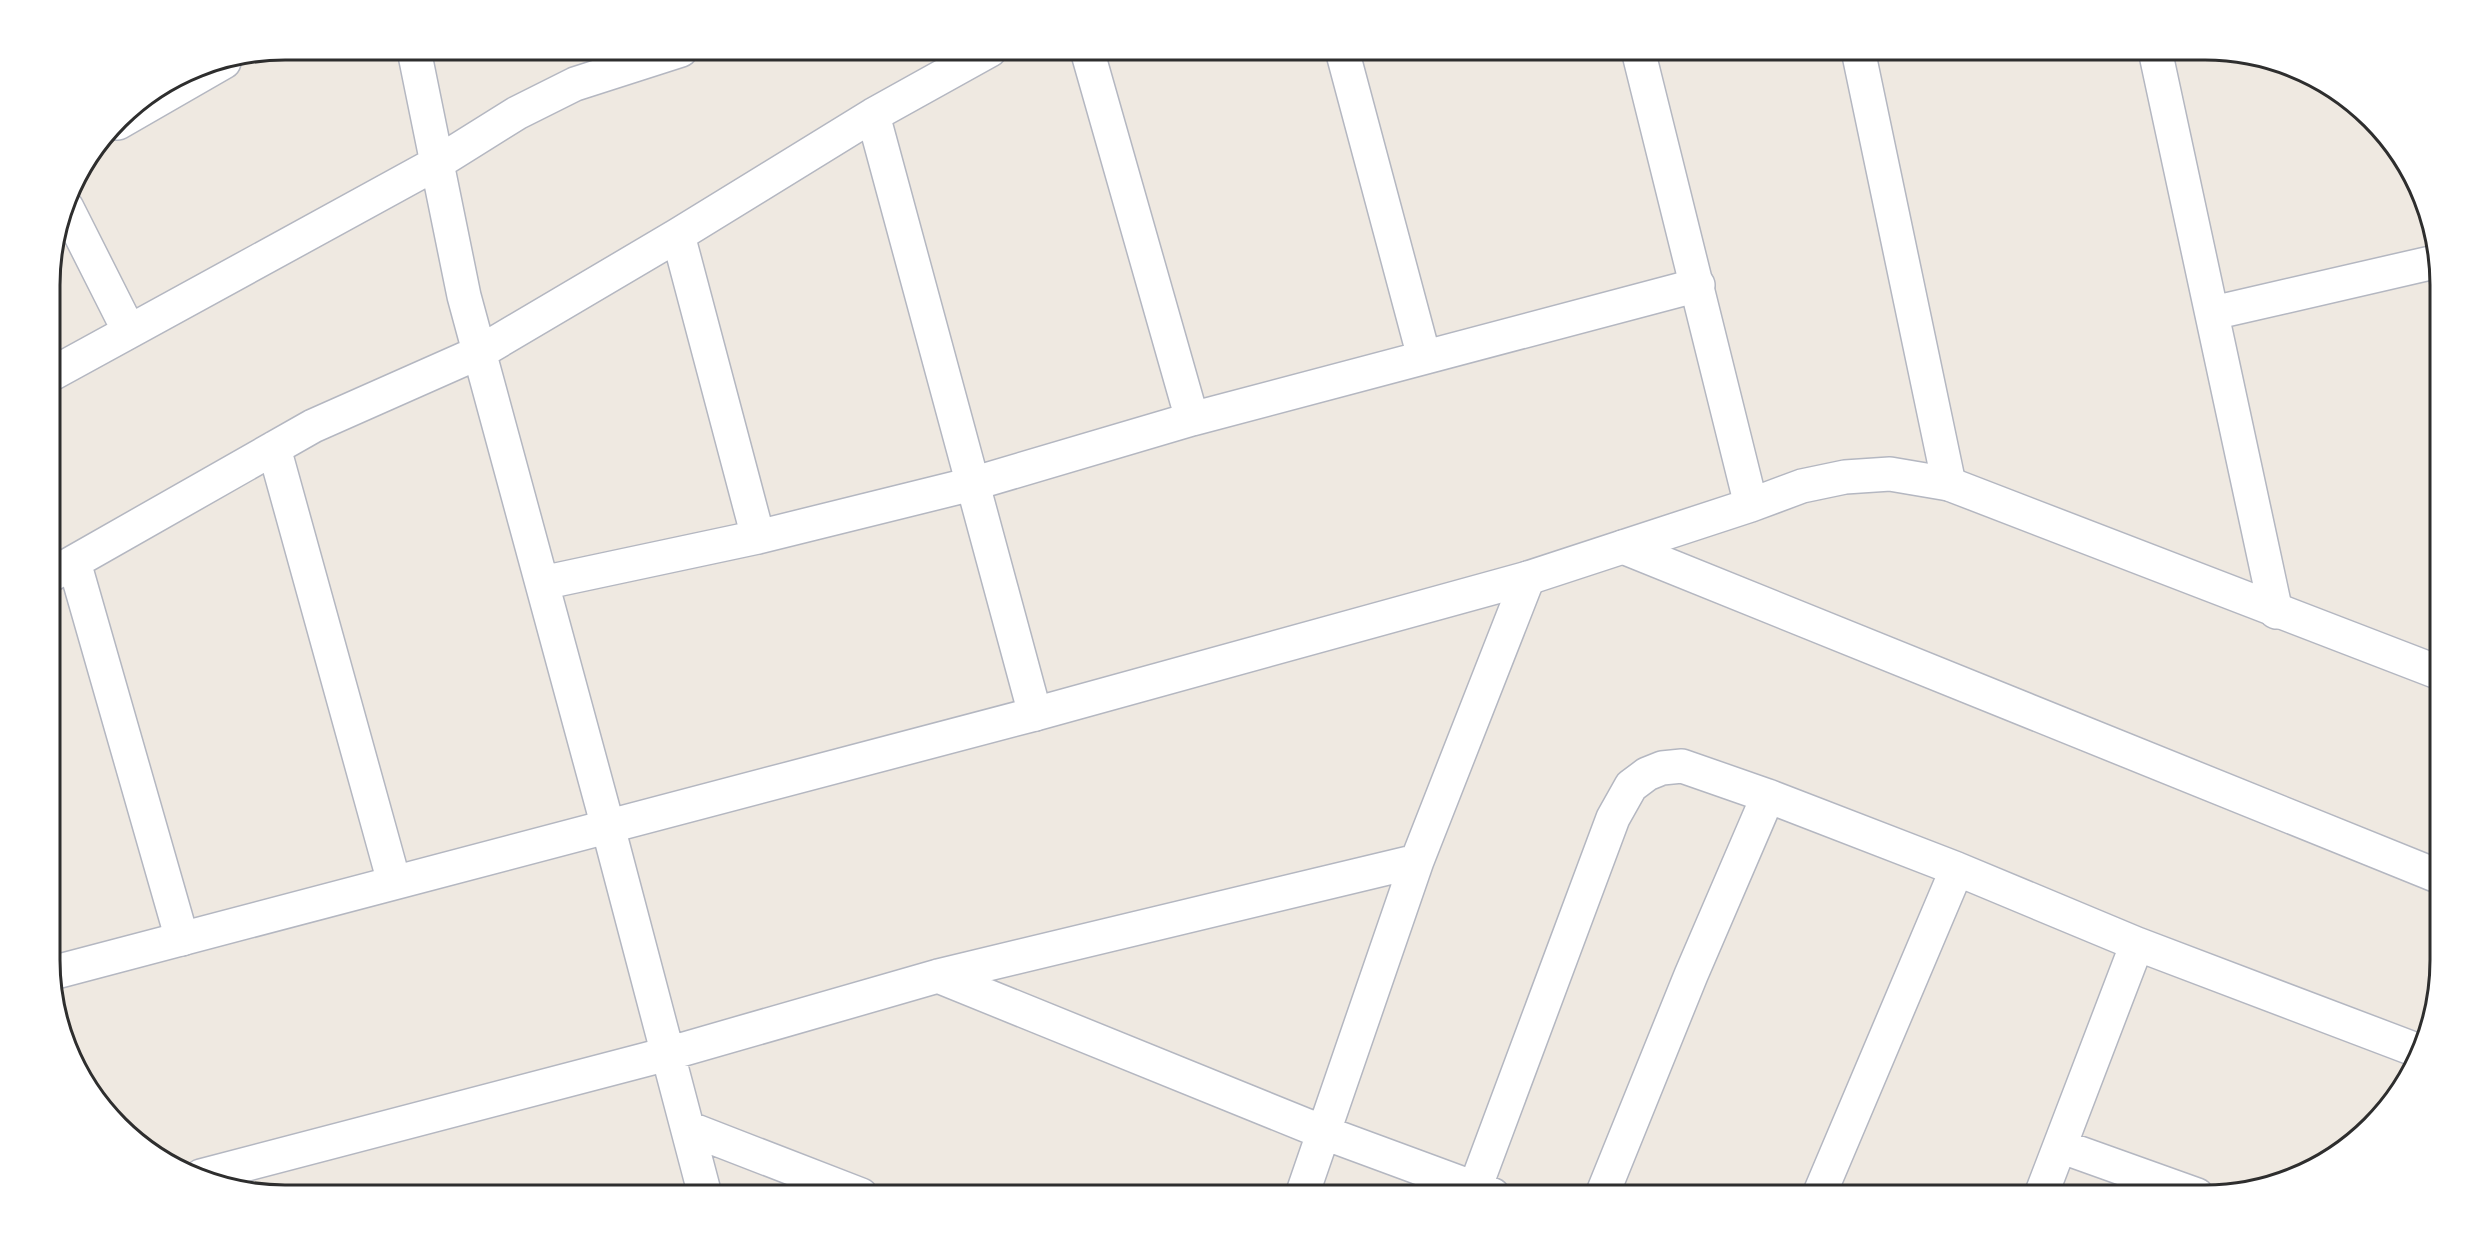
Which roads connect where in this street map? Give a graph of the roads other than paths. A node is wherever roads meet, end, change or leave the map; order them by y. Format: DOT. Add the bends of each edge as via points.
graph roads {
  1 [pos="416,60"];
  2 [pos="645,60"];
  3 [pos="972,60"];
  4 [pos="1090,60"];
  5 [pos="1345,60"];
  6 [pos="1641,60"];
  7 [pos="1860,60"];
  8 [pos="2157,60"];
  9 [pos="195,79"];
  10 [pos="151,104"];
  11 [pos="873,115"];
  12 [pos="437,163"];
  13 [pos="71,216"];
  14 [pos="678,235"];
  15 [pos="2429,263"];
  16 [pos="1698,285"];
  17 [pos="2213,314"];
  18 [pos="129,331"];
  19 [pos="480,352"];
  20 [pos="1424,357"];
  21 [pos="60,369"];
  22 [pos="1192,419"];
  23 [pos="274,448"];
  24 [pos="972,484"];
  25 [pos="1950,484"];
  26 [pos="1751,505"];
  27 [pos="758,537"];
  28 [pos="1623,547"];
  29 [pos="62,569"];
  30 [pos="1528,578"];
  31 [pos="542,583"];
  32 [pos="2276,612"];
  33 [pos="2430,669"];
  34 [pos="1035,714"];
  35 [pos="1768,796"];
  36 [pos="609,827"];
  37 [pos="1417,861"];
  38 [pos="1957,869"];
  39 [pos="2430,873"];
  40 [pos="394,882"];
  41 [pos="182,939"];
  42 [pos="2137,944"];
  43 [pos="60,971"];
  44 [pos="938,976"];
  45 [pos="2412,1048"];
  46 [pos="667,1054"];
  47 [pos="688,1128"];
  48 [pos="1325,1133"];
  49 [pos="2060,1146"];
  50 [pos="213,1173"];
  51 [pos="702,1185"];
  52 [pos="835,1185"];
  53 [pos="1306,1185"];
  54 [pos="1465,1185"];
  55 [pos="1486,1185"];
  56 [pos="1606,1185"];
  57 [pos="1823,1185"];
  58 [pos="2045,1185"];
  59 [pos="2169,1185"];
  1 -- 12 [label="street"];
  2 -- 12 [label="street" via="574,84 517,113"];
  3 -- 11 [label="street"];
  4 -- 22 [label="street"];
  5 -- 20 [label="street"];
  6 -- 16 [label="street"];
  7 -- 25 [label="street"];
  8 -- 17 [label="street"];
  9 -- 10 [label="street"];
  11 -- 14 [label="street"];
  11 -- 24 [label="street"];
  12 -- 18 [label="street"];
  12 -- 19 [label="street" via="464,296"];
  13 -- 18 [label="street"];
  14 -- 19 [label="street"];
  14 -- 27 [label="street"];
  15 -- 17 [label="street"];
  16 -- 20 [label="street"];
  16 -- 26 [label="street"];
  17 -- 32 [label="street"];
  18 -- 21 [label="street"];
  19 -- 23 [label="street" via="313,426"];
  19 -- 31 [label="street"];
  20 -- 22 [label="street"];
  22 -- 24 [label="street"];
  23 -- 29 [label="street"];
  23 -- 40 [label="street"];
  24 -- 27 [label="street"];
  24 -- 34 [label="street"];
  25 -- 26 [label="street" via="1890,474 1845,477 1802,486"];
  25 -- 32 [label="street"];
  26 -- 28 [label="street"];
  27 -- 31 [label="street"];
  28 -- 30 [label="street"];
  28 -- 39 [label="street"];
  29 -- 41 [label="street"];
  30 -- 34 [label="street"];
  30 -- 37 [label="street"];
  31 -- 36 [label="street"];
  32 -- 33 [label="street"];
  34 -- 36 [label="street"];
  35 -- 38 [label="street"];
  35 -- 55 [label="street" via="1682,766 1662,768 1631,786 1613,818"];
  35 -- 56 [label="street"];
  36 -- 40 [label="street"];
  36 -- 46 [label="street"];
  37 -- 44 [label="street"];
  37 -- 48 [label="street"];
  38 -- 42 [label="street"];
  38 -- 57 [label="street"];
  40 -- 41 [label="street"];
  41 -- 43 [label="street"];
  42 -- 45 [label="street"];
  42 -- 49 [label="street"];
  44 -- 46 [label="street"];
  44 -- 48 [label="street"];
  46 -- 47 [label="street"];
  46 -- 50 [label="street"];
  47 -- 51 [label="street"];
  47 -- 52 [label="street"];
  48 -- 53 [label="street"];
  48 -- 54 [label="street"];
  49 -- 58 [label="street"];
  49 -- 59 [label="street"];
}
